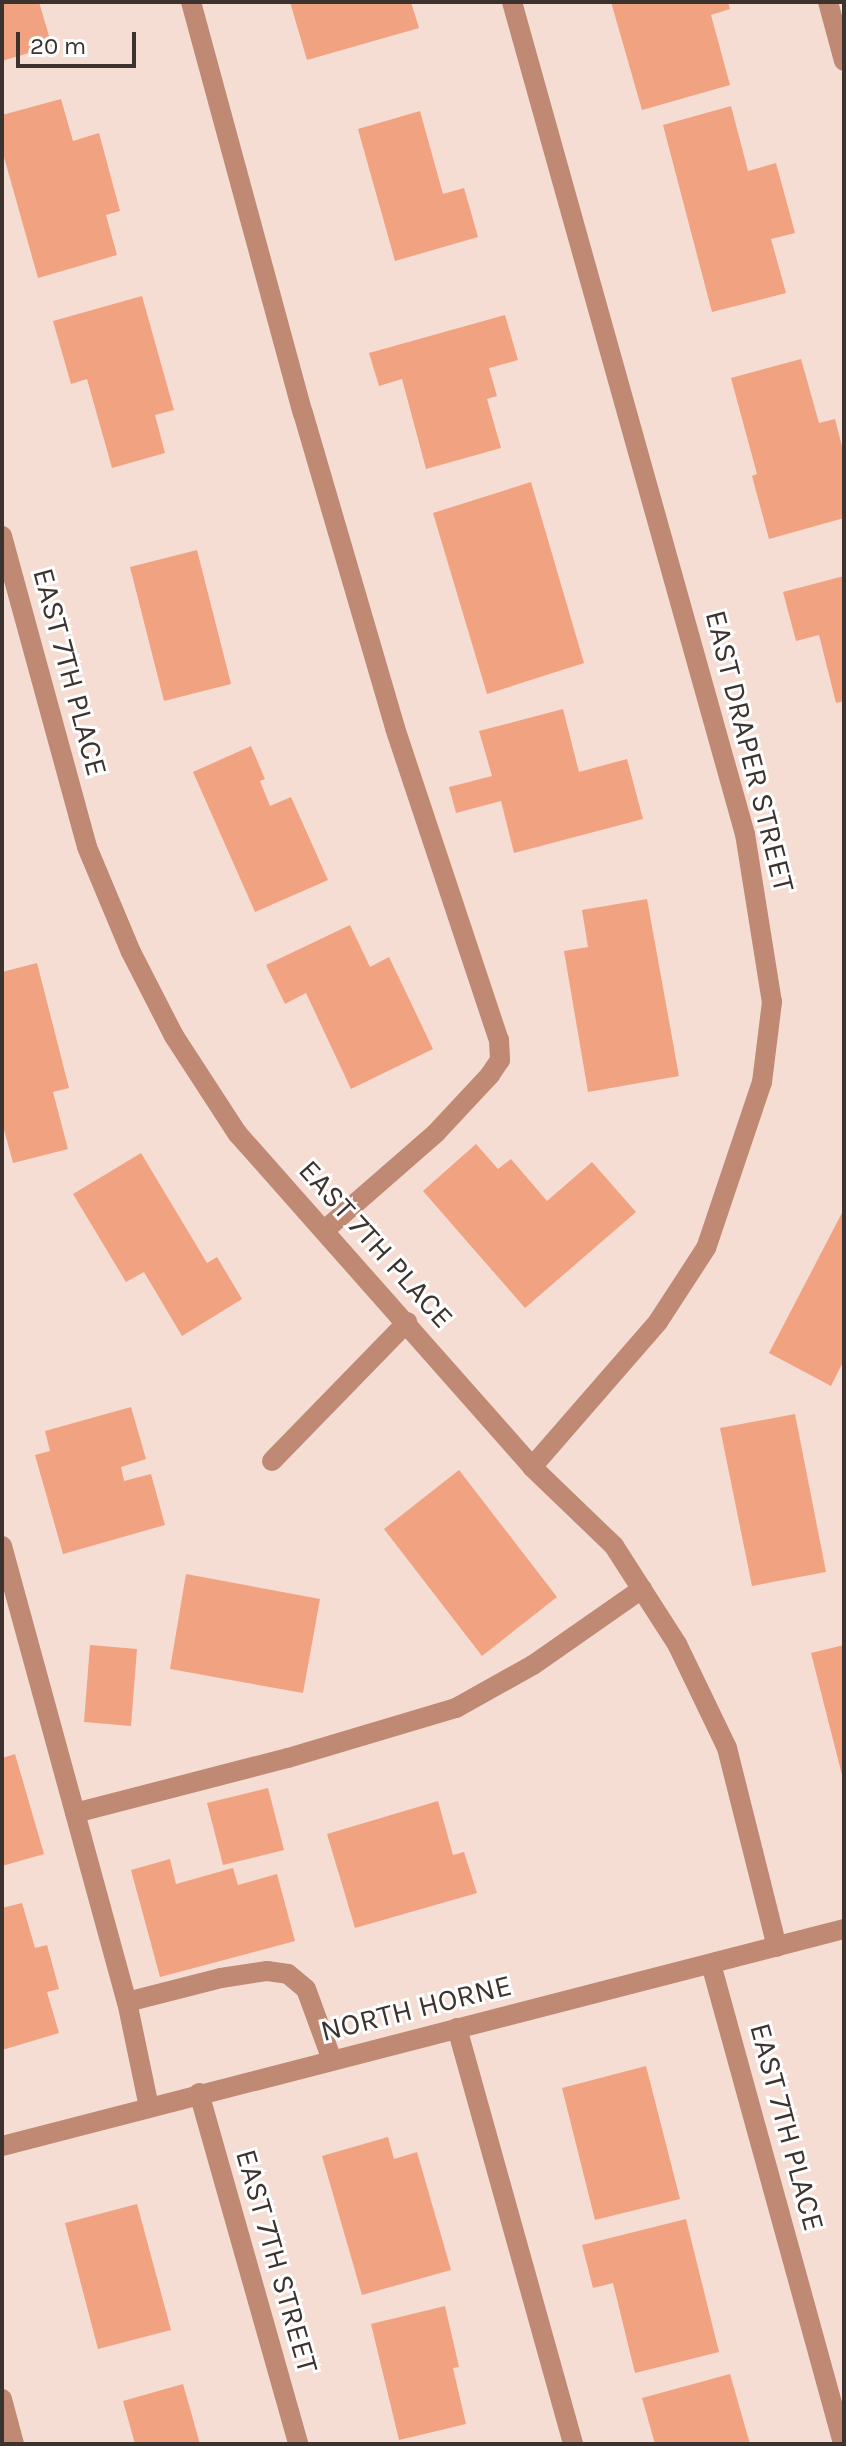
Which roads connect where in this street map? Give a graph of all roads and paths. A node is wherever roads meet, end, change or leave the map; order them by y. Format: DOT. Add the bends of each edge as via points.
graph roads {
  1 [pos="191,2"];
  2 [pos="512,2"];
  3 [pos="828,2"];
  4 [pos="844,61"];
  5 [pos="2,536"];
  6 [pos="325,1230"];
  7 [pos="407,1322"];
  8 [pos="272,1461"];
  9 [pos="532,1467"];
  10 [pos="2,1546"];
  11 [pos="642,1589"];
  12 [pos="75,1813"];
  13 [pos="844,1929"];
  14 [pos="777,1947"];
  15 [pos="711,1964"];
  16 [pos="127,2002"];
  17 [pos="457,2028"];
  18 [pos="332,2060"];
  19 [pos="199,2093"];
  20 [pos="149,2107"];
  21 [pos="2,2146"];
  22 [pos="2,2399"];
  23 [pos="14,2444"];
  24 [pos="298,2444"];
  25 [pos="573,2444"];
  26 [pos="843,2444"];
  1 -- 6 [label="street" via="395,728 499,1040 500,1060 490,1075 436,1133"];
  2 -- 9 [label="street, EAST DRAPER STREET" via="745,834 772,1002 762,1082 706,1248 658,1322"];
  3 -- 4 [label="street"];
  5 -- 6 [label="street, EAST 7TH PLACE" via="87,847 131,952 174,1036 237,1133"];
  6 -- 7 [label="street, EAST 7TH PLACE"];
  7 -- 8 [label="street"];
  7 -- 9 [label="street, EAST 7TH PLACE"];
  9 -- 11 [label="street, EAST 7TH PLACE" via="614,1546"];
  10 -- 12 [label="street"];
  11 -- 12 [label="street" via="533,1665 456,1708"];
  11 -- 14 [label="street, EAST 7TH PLACE" via="677,1644 727,1748"];
  12 -- 16 [label="street"];
  13 -- 14 [label="street, NORTH HORNE"];
  14 -- 15 [label="street, NORTH HORNE"];
  15 -- 17 [label="street, NORTH HORNE"];
  15 -- 26 [label="street, EAST 7TH PLACE"];
  16 -- 18 [label="street" via="221,1978 267,1971 288,1974 306,1989"];
  16 -- 20 [label="street"];
  17 -- 18 [label="street, NORTH HORNE"];
  17 -- 25 [label="street"];
  18 -- 19 [label="street, NORTH HORNE"];
  19 -- 20 [label="street, NORTH HORNE"];
  19 -- 24 [label="street, EAST 7TH STREET"];
  20 -- 21 [label="street, NORTH HORNE"];
  22 -- 23 [label="street"];
}
